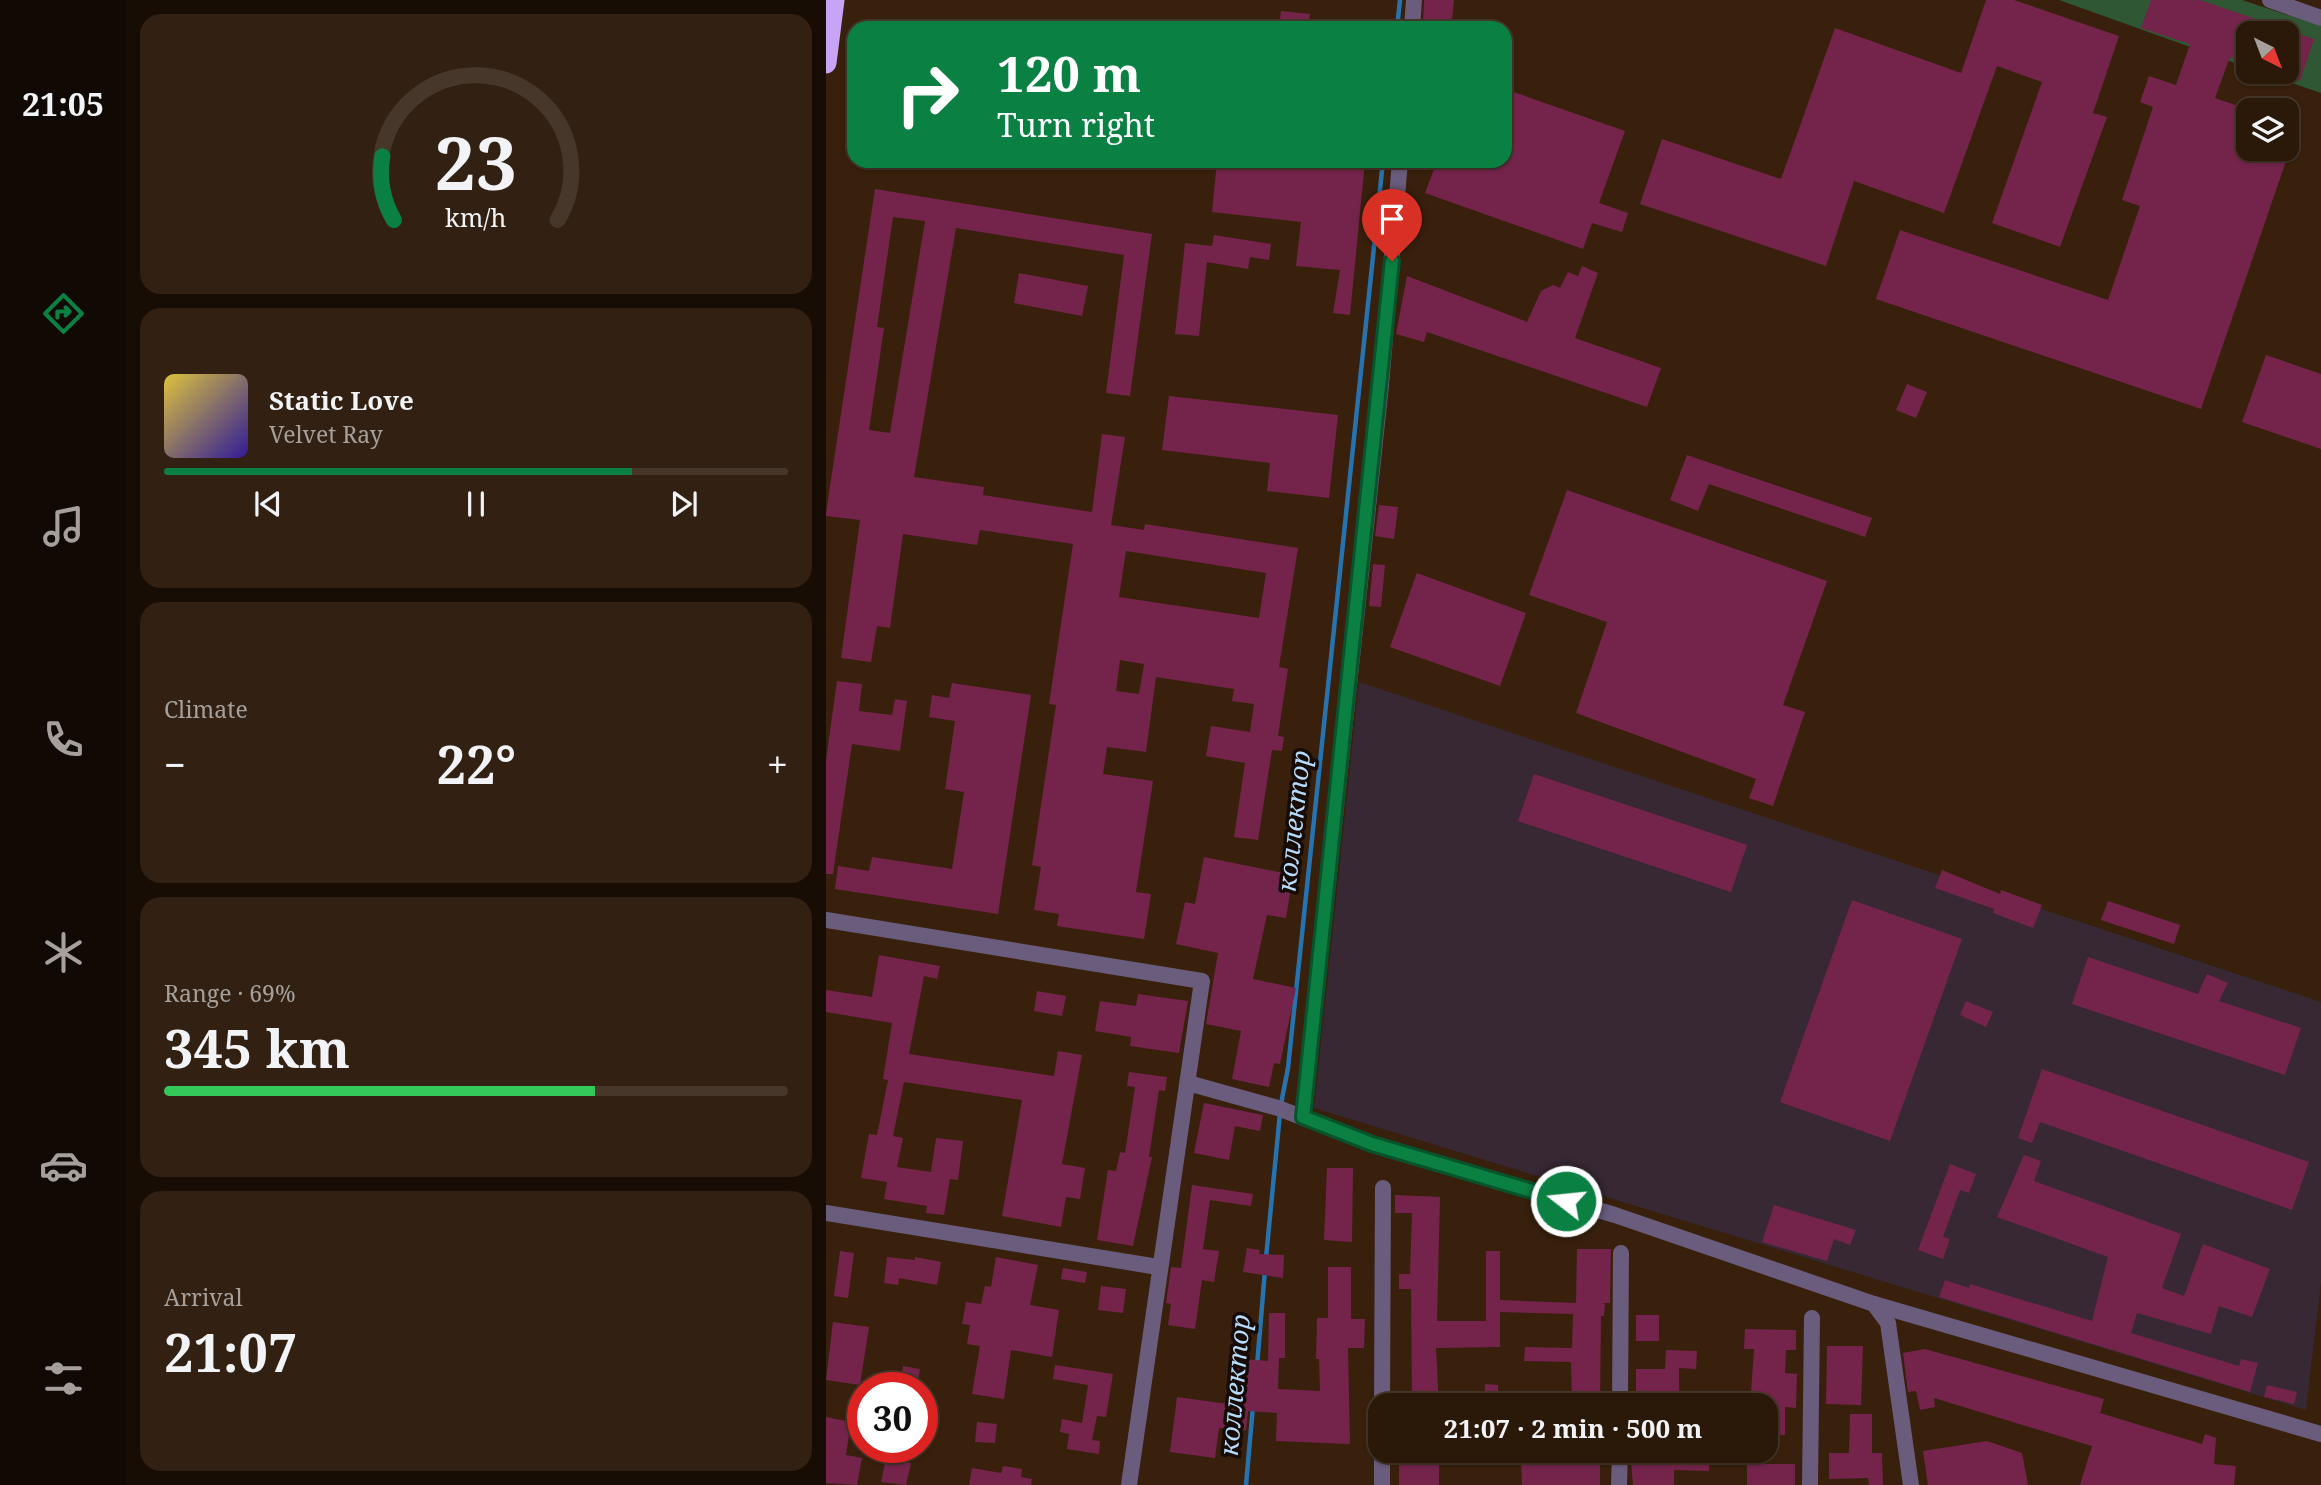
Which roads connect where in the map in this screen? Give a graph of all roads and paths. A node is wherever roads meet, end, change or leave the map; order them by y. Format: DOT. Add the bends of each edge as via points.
graph roads {
  1 [pos="834,0"];
  2 [pos="1414,0"];
  3 [pos="2270,0"];
  4 [pos="2321,18"];
  5 [pos="1412,21"];
  6 [pos="826,63"];
  7 [pos="1399,168"];
  8 [pos="826,920"];
  9 [pos="1188,1083"];
  10 [pos="1300,1116"];
  11 [pos="1383,1188"];
  12 [pos="826,1213"];
  13 [pos="1621,1253"];
  14 [pos="1158,1267"];
  15 [pos="1874,1304"];
  16 [pos="1812,1318"];
  17 [pos="1382,1393"];
  18 [pos="1620,1393"];
  19 [pos="2321,1434"];
  20 [pos="1382,1463"];
  21 [pos="1620,1463"];
  22 [pos="1129,1485"];
  23 [pos="1382,1485"];
  24 [pos="1619,1485"];
  25 [pos="1810,1485"];
  26 [pos="1911,1485"];
  1 -- 6 [label="highway"];
  2 -- 5 [label="street"];
  3 -- 4 [label="street"];
  7 -- 10 [label="street" via="1381,385"];
  8 -- 9 [label="street" via="1202,981"];
  9 -- 10 [label="street"];
  9 -- 14 [label="street"];
  10 -- 15 [label="street" via="1372,1144 1615,1215"];
  11 -- 17 [label="street"];
  12 -- 14 [label="street"];
  13 -- 18 [label="street"];
  14 -- 22 [label="street"];
  15 -- 19 [label="street"];
  15 -- 26 [label="street" via="1888,1323"];
  16 -- 25 [label="street"];
  20 -- 23 [label="street"];
  21 -- 24 [label="street"];
}
